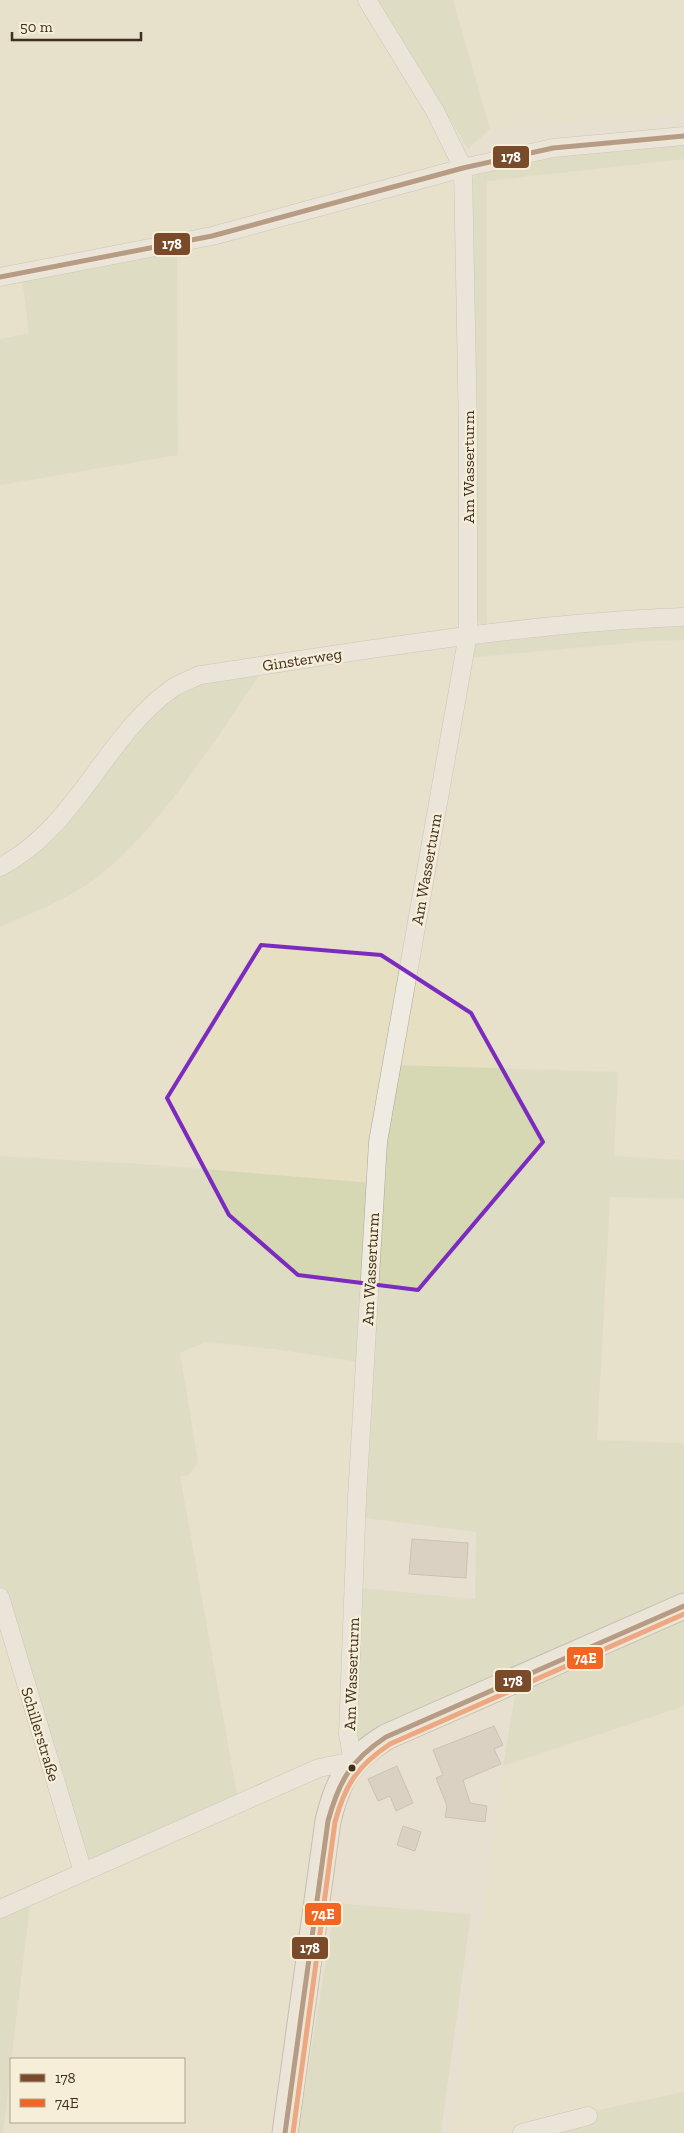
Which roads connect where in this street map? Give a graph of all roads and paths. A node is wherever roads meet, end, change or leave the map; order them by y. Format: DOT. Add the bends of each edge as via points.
graph roads {
  1 [pos="367,0"];
  2 [pos="684,136"];
  3 [pos="463,168"];
  4 [pos="0,277"];
  5 [pos="684,617"];
  6 [pos="468,634"];
  7 [pos="0,866"];
  8 [pos="0,1597"];
  9 [pos="684,1606"];
  10 [pos="353,1762"];
  11 [pos="83,1872"];
  12 [pos="0,1909"];
  13 [pos="588,2116"];
  14 [pos="285,2133"];
  15 [pos="522,2133"];
  1 -- 3 [label="street, Am Wasserturm" via="435,111"];
  2 -- 3 [label="street" via="553,148"];
  3 -- 4 [label="street" via="212,236"];
  3 -- 6 [label="street, Am Wasserturm"];
  5 -- 6 [label="street, Ginsterweg"];
  6 -- 7 [label="street, Ginsterweg" via="200,675 171,689 146,710 46,835 19,857"];
  6 -- 10 [label="street, Am Wasserturm" via="378,1142 357,1498 348,1734"];
  8 -- 11 [label="street, Schillerstraße"];
  9 -- 10 [label="main road" via="386,1737 366,1749"];
  10 -- 11 [label="street" via="319,1768"];
  10 -- 14 [label="main road" via="340,1782 328,1821"];
  11 -- 12 [label="street"];
  13 -- 15 [label="street"];
}
